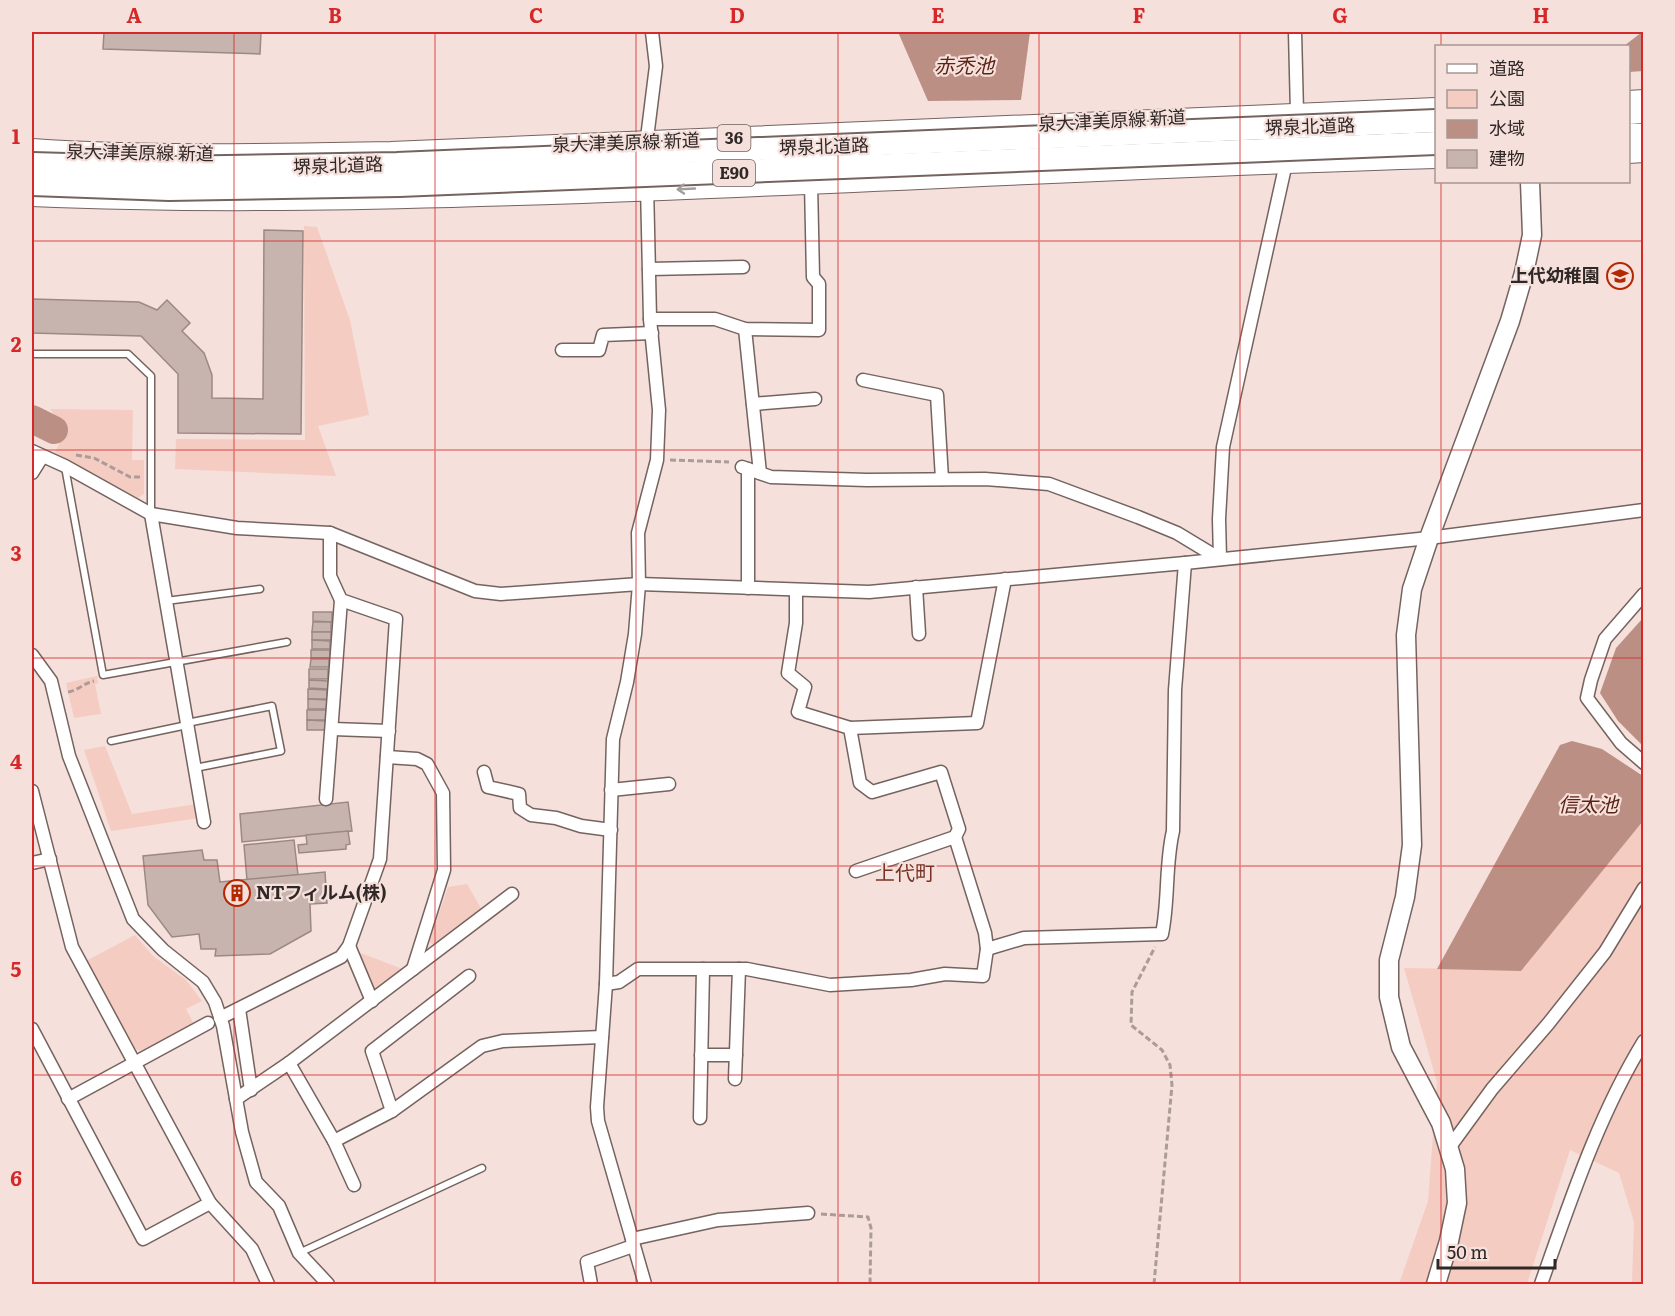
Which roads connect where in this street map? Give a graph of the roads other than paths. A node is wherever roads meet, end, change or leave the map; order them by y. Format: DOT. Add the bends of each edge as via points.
graph roads {
  1 [pos="652,32"];
  2 [pos="1295,32"];
  3 [pos="1435,108"];
  4 [pos="1297,113"];
  5 [pos="1435,121"];
  6 [pos="646,142"];
  7 [pos="1435,143"];
  8 [pos="32,149"];
  9 [pos="1435,158"];
  10 [pos="1286,163"];
  11 [pos="32,164"];
  12 [pos="811,183"];
  13 [pos="1530,183"];
  14 [pos="32,184"];
  15 [pos="648,191"];
  16 [pos="32,196"];
  17 [pos="743,267"];
  18 [pos="649,268"];
  19 [pos="650,319"];
  20 [pos="746,329"];
  21 [pos="652,333"];
  22 [pos="562,350"];
  23 [pos="32,354"];
  24 [pos="863,380"];
  25 [pos="815,399"];
  26 [pos="753,404"];
  27 [pos="37,454"];
  28 [pos="65,466"];
  29 [pos="750,470"];
  30 [pos="32,473"];
  31 [pos="942,479"];
  32 [pos="1644,510"];
  33 [pos="151,514"];
  34 [pos="330,533"];
  35 [pos="1429,538"];
  36 [pos="1220,560"];
  37 [pos="1185,563"];
  38 [pos="1005,579"];
  39 [pos="639,584"];
  40 [pos="916,587"];
  41 [pos="748,588"];
  42 [pos="260,589"];
  43 [pos="796,590"];
  44 [pos="1644,594"];
  45 [pos="341,600"];
  46 [pos="166,601"];
  47 [pos="919,634"];
  48 [pos="287,642"];
  49 [pos="32,654"];
  50 [pos="177,663"];
  51 [pos="187,724"];
  52 [pos="850,728"];
  53 [pos="333,729"];
  54 [pos="388,730"];
  55 [pos="111,741"];
  56 [pos="387,757"];
  57 [pos="1644,763"];
  58 [pos="195,768"];
  59 [pos="484,771"];
  60 [pos="669,784"];
  61 [pos="32,790"];
  62 [pos="611,790"];
  63 [pos="326,800"];
  64 [pos="204,822"];
  65 [pos="611,830"];
  66 [pos="955,837"];
  67 [pos="50,859"];
  68 [pos="32,863"];
  69 [pos="856,871"];
  70 [pos="1644,888"];
  71 [pos="512,894"];
  72 [pos="350,946"];
  73 [pos="987,949"];
  74 [pos="413,969"];
  75 [pos="703,969"];
  76 [pos="739,969"];
  77 [pos="469,976"];
  78 [pos="606,984"];
  79 [pos="372,1001"];
  80 [pos="239,1009"];
  81 [pos="220,1018"];
  82 [pos="208,1023"];
  83 [pos="32,1029"];
  84 [pos="602,1037"];
  85 [pos="1644,1041"];
  86 [pos="701,1055"];
  87 [pos="736,1055"];
  88 [pos="134,1061"];
  89 [pos="289,1063"];
  90 [pos="735,1079"];
  91 [pos="251,1090"];
  92 [pos="68,1099"];
  93 [pos="236,1099"];
  94 [pos="392,1111"];
  95 [pos="700,1118"];
  96 [pos="334,1141"];
  97 [pos="1449,1148"];
  98 [pos="482,1168"];
  99 [pos="354,1185"];
  100 [pos="210,1203"];
  101 [pos="807,1213"];
  102 [pos="633,1243"];
  103 [pos="299,1252"];
  104 [pos="268,1284"];
  105 [pos="327,1284"];
  106 [pos="591,1284"];
  107 [pos="645,1284"];
  108 [pos="1436,1284"];
  109 [pos="1541,1284"];
  1 -- 6 [label="street" via="656,66"];
  2 -- 4 [label="street"];
  3 -- 4 [label="main road, 泉大津美原線 新道 / 36"];
  4 -- 6 [label="main road, 泉大津美原線 新道 / 36"];
  5 -- 11 [label="highway, 堺泉北道路 / E90, bridge" via="374,165 169,168"];
  6 -- 8 [label="main road, 泉大津美原線 新道 / 36" via="251,154 113,154"];
  6 -- 15 [label="street"];
  7 -- 14 [label="highway, 堺泉北道路 / E90, bridge" via="399,186 169,189"];
  9 -- 10 [label="main road"];
  10 -- 12 [label="main road"];
  10 -- 36 [label="street" via="1223,447"];
  12 -- 15 [label="main road, one-way"];
  12 -- 20 [label="street" via="813,277 819,284 819,330"];
  13 -- 35 [label="street" via="1532,235 1521,283"];
  15 -- 16 [label="main road" via="249,202"];
  15 -- 18 [label="street"];
  17 -- 18 [label="street"];
  18 -- 19 [label="street"];
  19 -- 20 [label="street" via="715,319"];
  19 -- 21 [label="street"];
  20 -- 26 [label="street"];
  21 -- 22 [label="street" via="603,335 599,350"];
  21 -- 39 [label="street" via="659,410 657,460 638,533"];
  23 -- 33 [label="lane" via="128,354 151,376"];
  24 -- 31 [label="street" via="937,395"];
  25 -- 26 [label="street"];
  26 -- 29 [label="street"];
  27 -- 28 [label="street"];
  27 -- 30 [label="street"];
  28 -- 33 [label="street"];
  28 -- 50 [label="lane" via="103,675"];
  29 -- 31 [label="street" via="771,477"];
  29 -- 41 [label="street"];
  31 -- 36 [label="street" via="985,478 1048,484 1177,533"];
  32 -- 35 [label="street"];
  33 -- 34 [label="street" via="237,528"];
  33 -- 46 [label="street"];
  34 -- 39 [label="street" via="475,591 501,594"];
  34 -- 45 [label="street" via="330,576"];
  35 -- 36 [label="street"];
  35 -- 97 [label="street" via="1412,589 1406,635 1412,845 1405,897 1389,960 1389,997 1401,1047 1441,1123"];
  36 -- 37 [label="street"];
  37 -- 38 [label="street"];
  37 -- 73 [label="street" via="1175,690 1173,831 1162,934 1024,938"];
  38 -- 40 [label="street"];
  38 -- 52 [label="street" via="977,723"];
  39 -- 41 [label="street"];
  39 -- 62 [label="street" via="627,682 613,739"];
  40 -- 43 [label="street" via="869,592"];
  40 -- 47 [label="street"];
  41 -- 43 [label="street"];
  42 -- 46 [label="lane"];
  43 -- 52 [label="street" via="789,673 805,687 798,712"];
  44 -- 57 [label="street" via="1605,639 1587,698 1621,743"];
  45 -- 53 [label="street"];
  45 -- 54 [label="street" via="396,619"];
  46 -- 50 [label="street"];
  48 -- 50 [label="lane"];
  49 -- 81 [label="street" via="51,681 69,756 133,919 203,982"];
  50 -- 51 [label="street"];
  51 -- 55 [label="lane"];
  51 -- 58 [label="street"];
  51 -- 58 [label="lane" via="272,706 281,751"];
  52 -- 66 [label="street" via="860,783 872,792 941,772 959,829"];
  53 -- 54 [label="street"];
  53 -- 63 [label="street"];
  54 -- 56 [label="street"];
  56 -- 72 [label="street" via="380,859"];
  56 -- 74 [label="street" via="417,759 427,764 443,793 444,870"];
  58 -- 64 [label="street"];
  59 -- 65 [label="street" via="488,787 519,795 520,808 531,815"];
  60 -- 62 [label="street"];
  61 -- 67 [label="street"];
  62 -- 65 [label="street"];
  65 -- 78 [label="street"];
  66 -- 69 [label="street"];
  66 -- 73 [label="street"];
  67 -- 68 [label="street"];
  67 -- 88 [label="street" via="72,947"];
  70 -- 97 [label="street" via="1605,952 1492,1089"];
  71 -- 74 [label="street"];
  72 -- 79 [label="street"];
  72 -- 80 [label="street" via="341,957"];
  73 -- 76 [label="street" via="983,976 945,974 830,985"];
  74 -- 79 [label="street"];
  75 -- 76 [label="street"];
  75 -- 78 [label="street" via="638,969 619,982"];
  75 -- 86 [label="street"];
  76 -- 87 [label="street"];
  77 -- 94 [label="street" via="372,1051"];
  78 -- 84 [label="street"];
  79 -- 89 [label="street"];
  80 -- 81 [label="street"];
  80 -- 91 [label="street"];
  81 -- 93 [label="street"];
  82 -- 88 [label="street"];
  83 -- 92 [label="street"];
  84 -- 94 [label="street" via="503,1041 482,1046"];
  84 -- 102 [label="street" via="598,1121"];
  85 -- 109 [label="street" via="1602,1123"];
  86 -- 87 [label="street"];
  86 -- 95 [label="street"];
  87 -- 90 [label="street"];
  88 -- 92 [label="street"];
  88 -- 100 [label="street"];
  89 -- 91 [label="street"];
  89 -- 96 [label="street"];
  91 -- 93 [label="street"];
  92 -- 100 [label="street" via="142,1239"];
  93 -- 103 [label="street" via="256,1182 279,1206"];
  94 -- 96 [label="street"];
  96 -- 99 [label="street"];
  97 -- 108 [label="street" via="1455,1169 1456,1203"];
  98 -- 103 [label="lane"];
  100 -- 104 [label="street" via="252,1249"];
  101 -- 102 [label="street" via="718,1220"];
  102 -- 106 [label="street" via="587,1262"];
  102 -- 107 [label="street"];
  103 -- 105 [label="street"];
}
